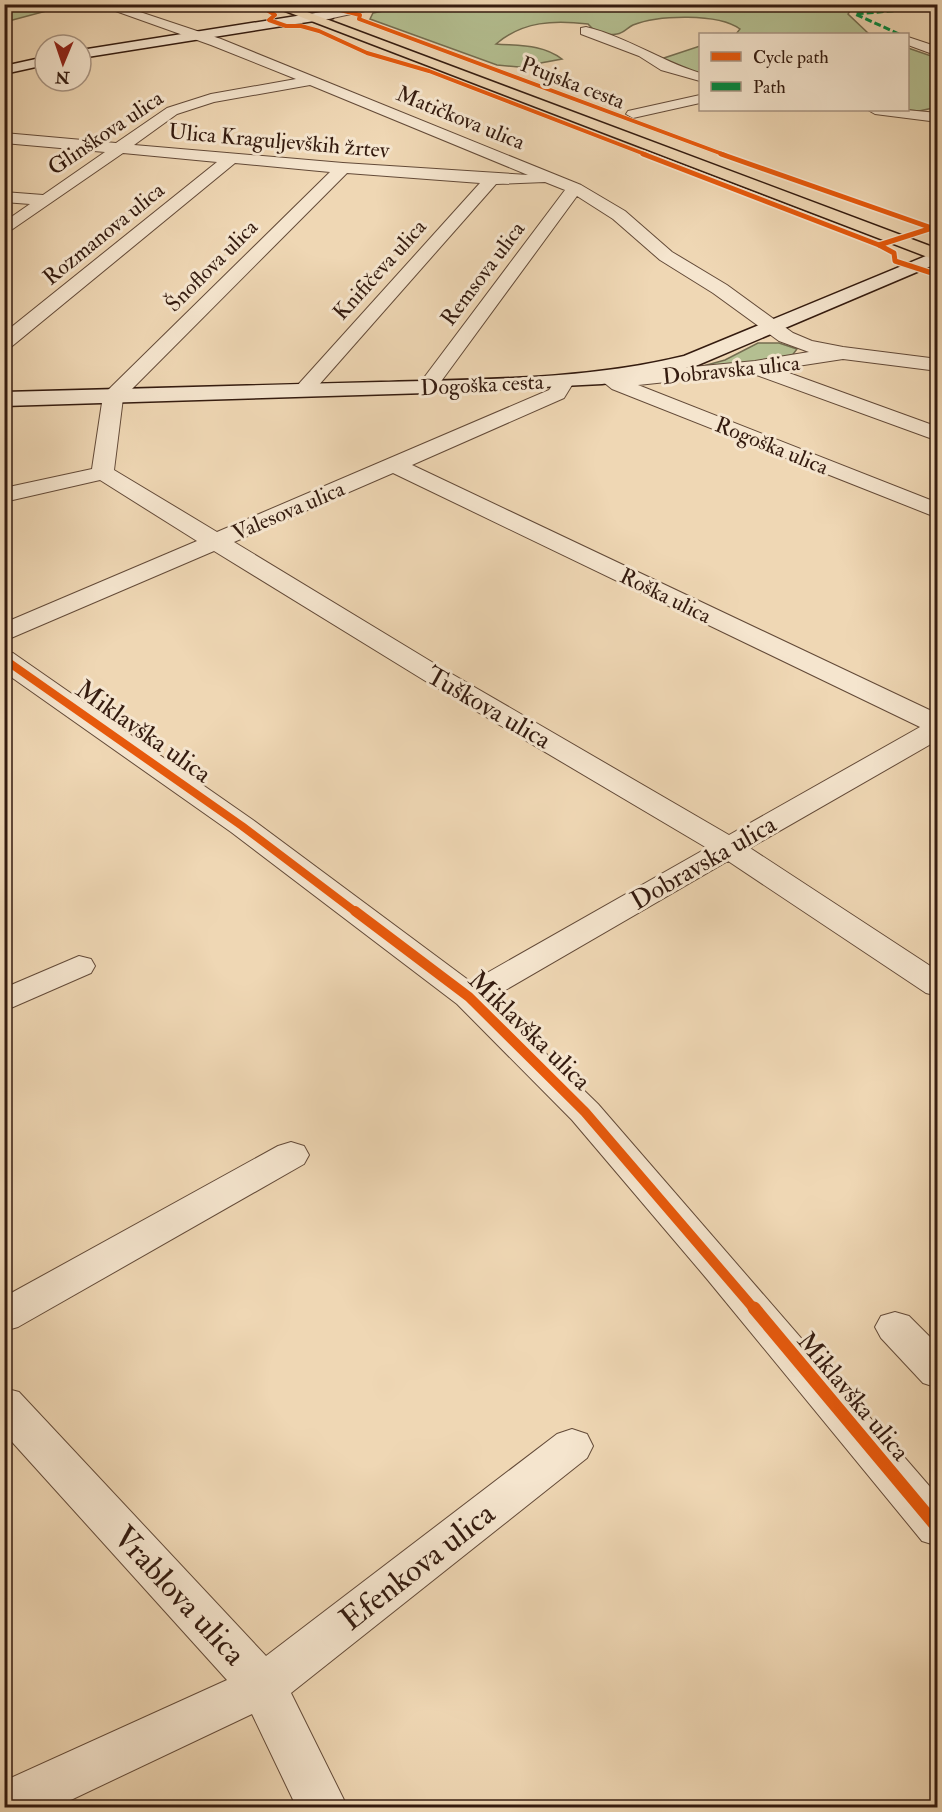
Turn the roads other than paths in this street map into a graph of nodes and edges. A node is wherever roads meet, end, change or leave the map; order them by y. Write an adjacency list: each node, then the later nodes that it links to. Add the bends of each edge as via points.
1 (102, 4): 7 (street, Matičkova ulica)
2 (273, 4): 4 (main road, Ptujska cesta)
3 (391, 4): 5 (street)
4 (303, 12): 5 (street); 7 (street); 30 (main road, Ptujska cesta)
5 (328, 15): 29 (main road, Ptujska cesta)
6 (586, 31): 13 (street, via 644,53 666,67)
7 (198, 36): 9 (street); 14 (street, Matičkova ulica)
8 (909, 41): 10 (street)
9 (93, 52)
10 (938, 52)
11 (33, 64): 12 (street)
12 (4, 70)
13 (699, 77)
14 (312, 81): 20 (street, Glinškova ulica, via 188,104); 23 (street, Matičkova ulica)
15 (699, 99): 17 (street)
16 (883, 111): 18 (street)
17 (633, 114)
18 (938, 118)
19 (4, 138): 20 (street, Ulica Kraguljevških žrtev)
20 (119, 149): 21 (street, Ulica Kraguljevških žrtev); 27 (street, Glinškova ulica)
21 (230, 159): 22 (street, Ulica Kraguljevških žrtev); 32 (street, Rozmanova ulica)
22 (344, 168): 24 (street, Ulica Kraguljevških žrtev); 40 (street, Šnoflova ulica)
23 (550, 177): 24 (street, Ulica Kraguljevških žrtev); 25 (street, Matičkova ulica)
24 (492, 179): 39 (street, Knifičeva ulica)
25 (575, 188): 31 (street, Matičkova ulica, via 619,215 666,256); 38 (street, Remsova ulica)
26 (4, 196): 27 (street)
27 (46, 200): 28 (street, Glinškova ulica)
28 (4, 230)
29 (938, 240)
30 (937, 256): 31 (street, Dogoška cesta)
31 (773, 327): 33 (street, Dobravska ulica, via 807,346); 37 (street, Dogoška cesta, via 691,362)
32 (4, 343)
33 (843, 353): 34 (street, Dobravska ulica); 35 (street, Dobravska ulica)
34 (938, 365)
35 (755, 367): 37 (street, Dobravska ulica); 42 (street)
36 (565, 380): 37 (street, Dogoška cesta); 38 (street, Dogoška cesta); 43 (street, Valesova ulica, via 557,394)
37 (613, 381): 46 (street, Rogoška ulica)
38 (427, 387): 39 (street, Dogoška cesta)
39 (303, 391): 40 (street, Dogoška cesta)
40 (113, 396): 41 (street, Dogoška cesta); 44 (street)
41 (4, 399)
42 (938, 435)
43 (394, 465): 47 (street, Valesova ulica); 50 (street, Roška ulica)
44 (103, 473): 45 (street); 47 (street, Tuškova ulica)
45 (4, 495)
46 (938, 511)
47 (213, 541): 48 (street, Valesova ulica); 51 (street, Tuškova ulica)
48 (4, 633)
49 (4, 659): 54 (street, Miklavška ulica, via 242,826)
50 (938, 727): 51 (street, Dobravska ulica)
51 (728, 847): 53 (street, Tuškova ulica); 54 (street, Dobravska ulica)
52 (79, 966): 55 (street)
53 (938, 986)
54 (469, 997): 62 (street, Miklavška ulica, via 585,1112)
55 (4, 1001)
56 (291, 1155): 57 (street)
57 (4, 1316)
58 (895, 1328): 59 (street)
59 (938, 1372)
60 (4, 1404): 63 (street, Vrablova ulica)
61 (572, 1446): 63 (street, Efenkova ulica)
62 (938, 1528)
63 (263, 1686): 64 (street, Efenkova ulica); 65 (street, Vrablova ulica)
64 (4, 1806)
65 (323, 1808)

